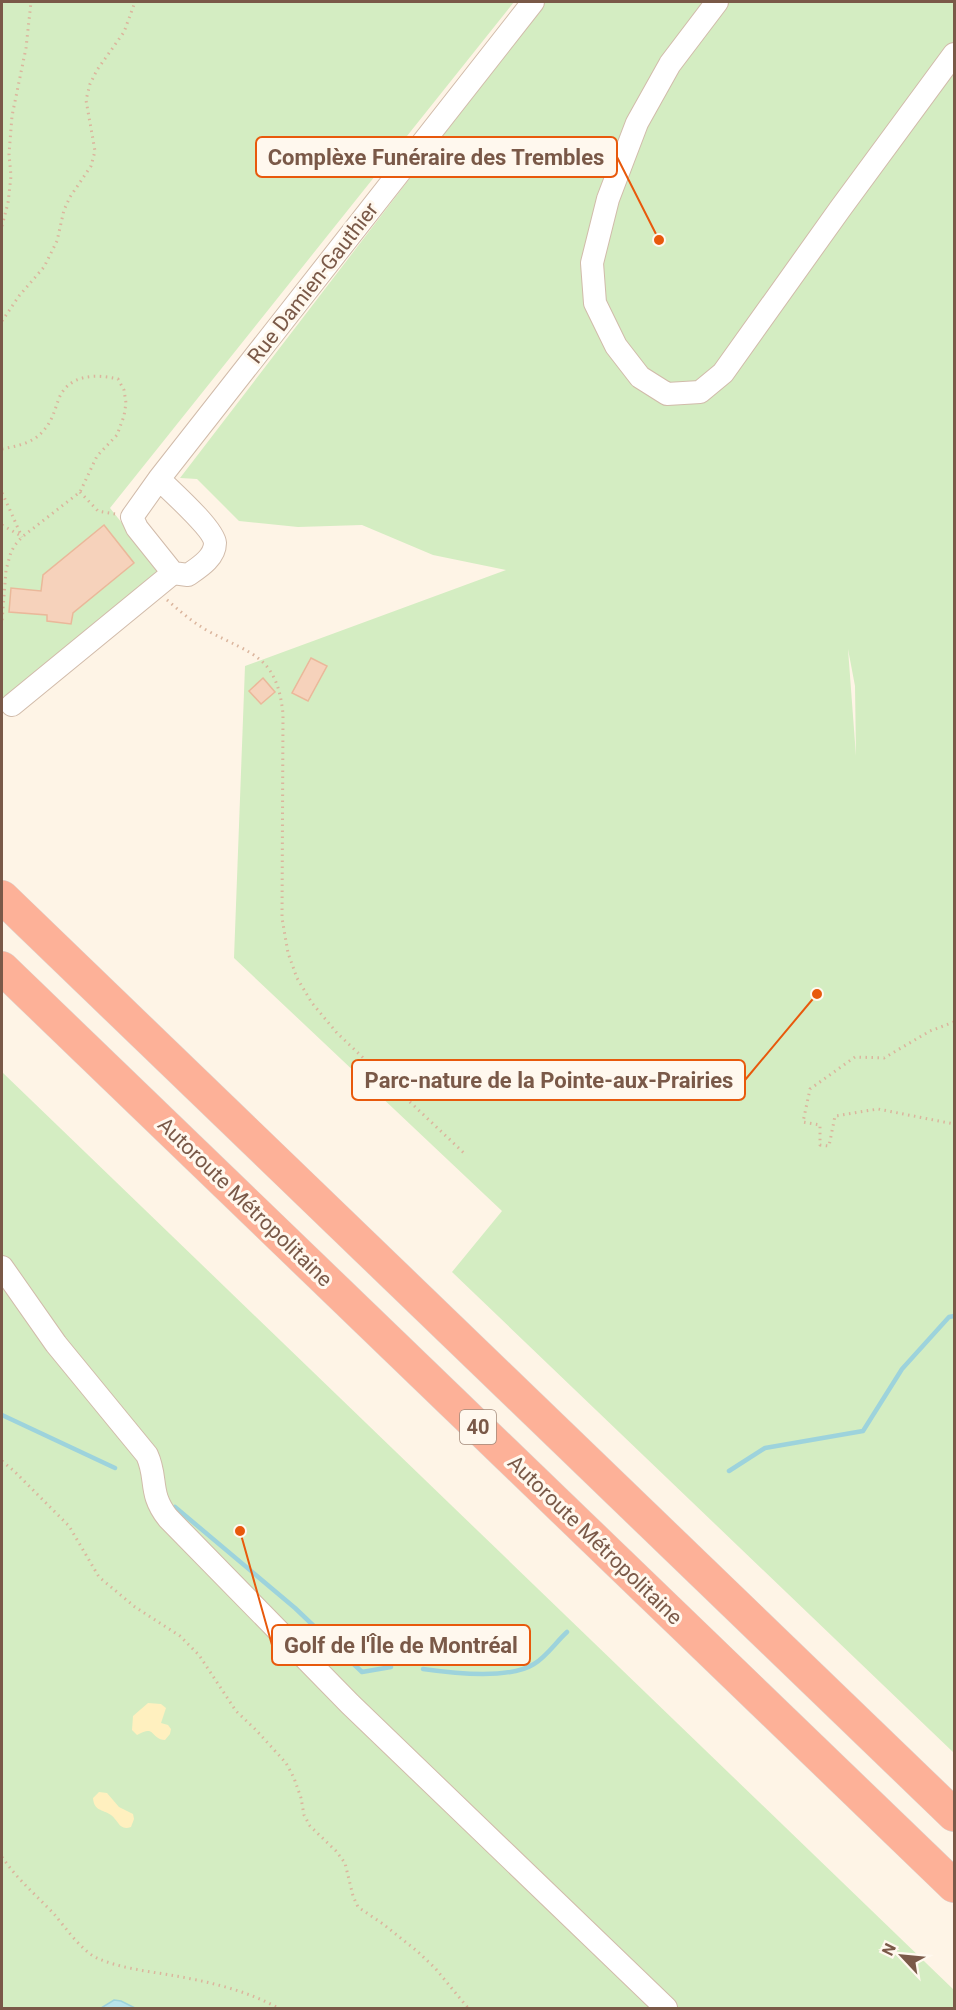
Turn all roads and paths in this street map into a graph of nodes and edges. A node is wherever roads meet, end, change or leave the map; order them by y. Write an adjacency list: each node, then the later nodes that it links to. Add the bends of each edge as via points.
1 (31, 2): 6 (path, via 12,116 11,176)
2 (135, 2): 7 (path, via 124,32 90,84 86,100 95,151 91,166 70,197 57,241 44,267)
3 (534, 2): 9 (street, Rue Damien-Gauthier)
4 (717, 2): 5 (street, via 670,64 637,123 608,199 592,263 595,303 616,346 640,377 667,394 700,392 723,373)
5 (954, 54)
6 (2, 226)
7 (2, 321)
8 (2, 449): 10 (path, via 31,441 43,432 66,386 88,376 118,379 124,390 124,416 117,435 97,456)
9 (159, 479): 12 (street, Rue Damien-Gauthier); 15 (street, via 198,518 215,545 210,557 188,575)
10 (80, 492): 12 (path, via 98,512); 14 (path)
11 (2, 494): 14 (path)
12 (132, 517): 15 (street)
13 (2, 525): 14 (path)
14 (22, 537): 17 (path, via 11,552 6,570)
15 (173, 573): 16 (street)
16 (154, 589): 18 (street); 23 (path, via 194,623 255,654 270,668 283,714 282,918 297,978 336,1033)
17 (2, 622)
18 (12, 705)
19 (2, 897): 26 (highway, 40)
20 (2, 968): 28 (highway, Autoroute Métropolitaine / 40)
21 (954, 1022): 22 (path, via 884,1058 855,1057 810,1089 803,1122 820,1125 820,1145 829,1146 835,1116 878,1109)
22 (954, 1125)
23 (465, 1154)
24 (2, 1267): 31 (street, via 56,1344 142,1448 150,1461 156,1498 168,1518 379,1732)
25 (2, 1461): 30 (path, via 69,1526 99,1577 135,1607 180,1636 199,1655 236,1711 286,1763 310,1827 345,1863 358,1907 417,1951)
26 (954, 1815)
27 (2, 1857): 29 (path, via 96,1958 244,1993)
28 (954, 1886)
29 (278, 2008)
30 (468, 2008)
31 (666, 2008)

